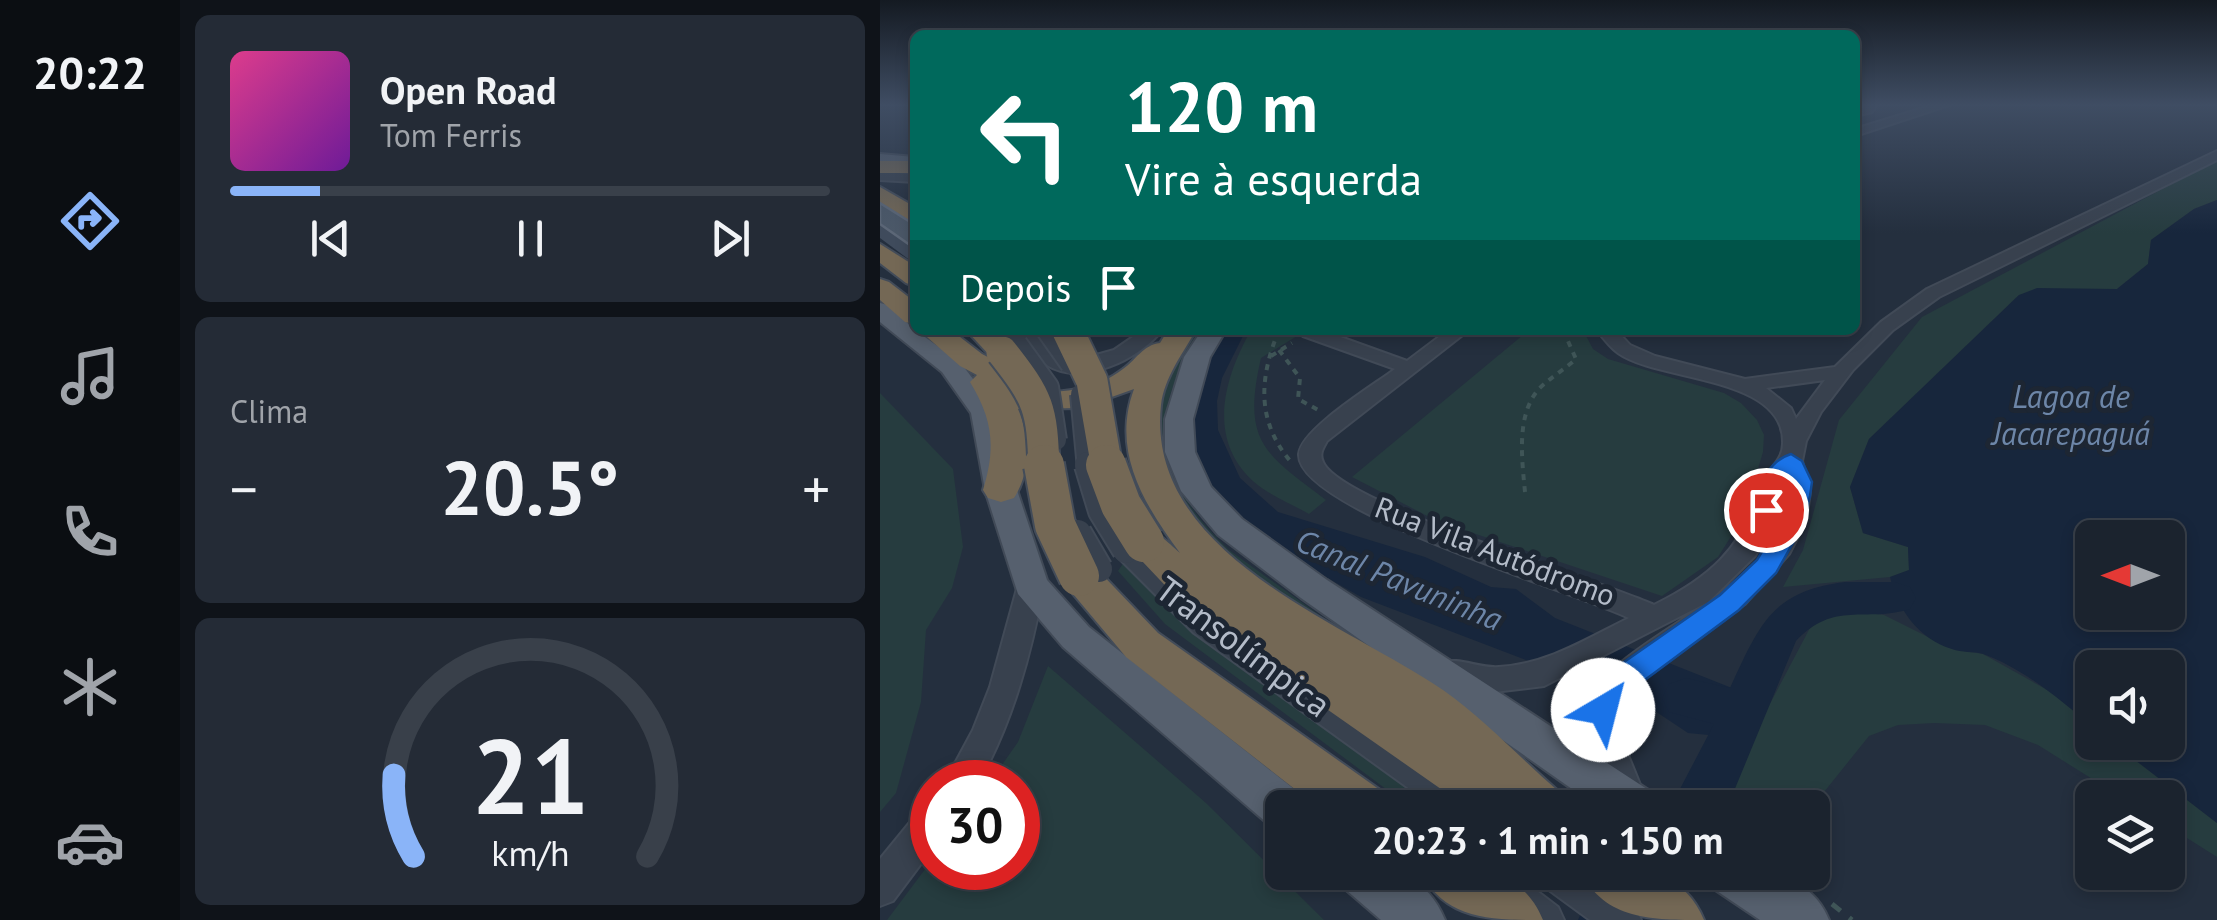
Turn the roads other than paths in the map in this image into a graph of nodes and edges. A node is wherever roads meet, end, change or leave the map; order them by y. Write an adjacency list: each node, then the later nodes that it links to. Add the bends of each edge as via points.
1 (2217, 155): 32 (street, via 1933,293)
2 (880, 159): 4 (main road)
3 (880, 166): 5 (highway)
4 (910, 168)
5 (910, 169)
6 (910, 171): 7 (main road)
7 (880, 176)
8 (880, 193): 10 (highway)
9 (880, 206): 11 (street)
10 (910, 214)
11 (910, 228)
12 (880, 248): 13 (street); 14 (highway)
13 (910, 267)
14 (910, 274)
15 (880, 288): 17 (highway)
16 (880, 310): 18 (main road)
17 (910, 312)
18 (910, 334)
19 (911, 335): 35 (main road, via 972,392 984,413)
20 (963, 335): 30 (highway)
21 (1051, 335): 36 (street, Transolímpica, bridge, via 1076,373 1088,478 1099,510)
22 (1071, 335): 36 (highway, bridge, via 1097,388 1107,468)
23 (1149, 335): 30 (street, via 1120,356 1075,365)
24 (1176, 335): 30 (highway, via 1134,378 1066,400 1024,401 998,374)
25 (1178, 335): 46 (highway, via 1152,380 1142,444 1156,490 1184,532 1250,593 1426,705)
26 (1211, 335): 40 (main road, via 1197,357 1179,419 1180,452 1197,491 1230,527)
27 (1453, 335): 31 (street)
28 (1610, 335): 33 (street, via 1636,356)
29 (1295, 337): 31 (street)
30 (999, 341): 35 (highway, via 1012,449); 37 (highway, bridge, via 1042,415 1055,525)
31 (1410, 368): 39 (street, Rua Vila Autódromo, via 1318,437 1312,466 1442,539 1591,589)
32 (1841, 372): 33 (street); 34 (street, via 1811,411)
33 (1743, 386): 34 (street, via 1789,420)
34 (1793, 451): 39 (street, via 1775,476 1756,536 1733,565 1698,595); 48 (street, via 1798,496 1776,555 1747,589 1623,678 1606,698 1602,722 1609,755)
35 (1001, 490): 38 (main road)
36 (1135, 546): 44 (street, Transolímpica, via 1204,625); 45 (highway, via 1209,605)
37 (1089, 572): 42 (highway, via 1142,644); 43 (street, Transolímpica, via 1159,636)
38 (1030, 585): 41 (street, via 1003,699); 49 (main road, via 1076,637)
39 (1654, 618): 40 (street, via 1544,674 1494,680)
40 (1431, 666): 47 (main road)
41 (975, 760)
42 (1337, 790)
43 (1368, 790)
44 (1438, 790)
45 (1485, 790)
46 (1518, 790)
47 (1636, 790)
48 (1642, 790)
49 (1265, 793)
50 (910, 850): 51 (street)
51 (880, 888)
52 (1384, 890): 57 (main road)
53 (1473, 890): 58 (highway)
54 (1505, 890): 59 (street)
55 (1603, 890): 60 (highway)
56 (1758, 890): 61 (main road)
57 (1420, 920)
58 (1513, 920)
59 (1546, 920)
60 (1674, 920)
61 (1804, 920)

